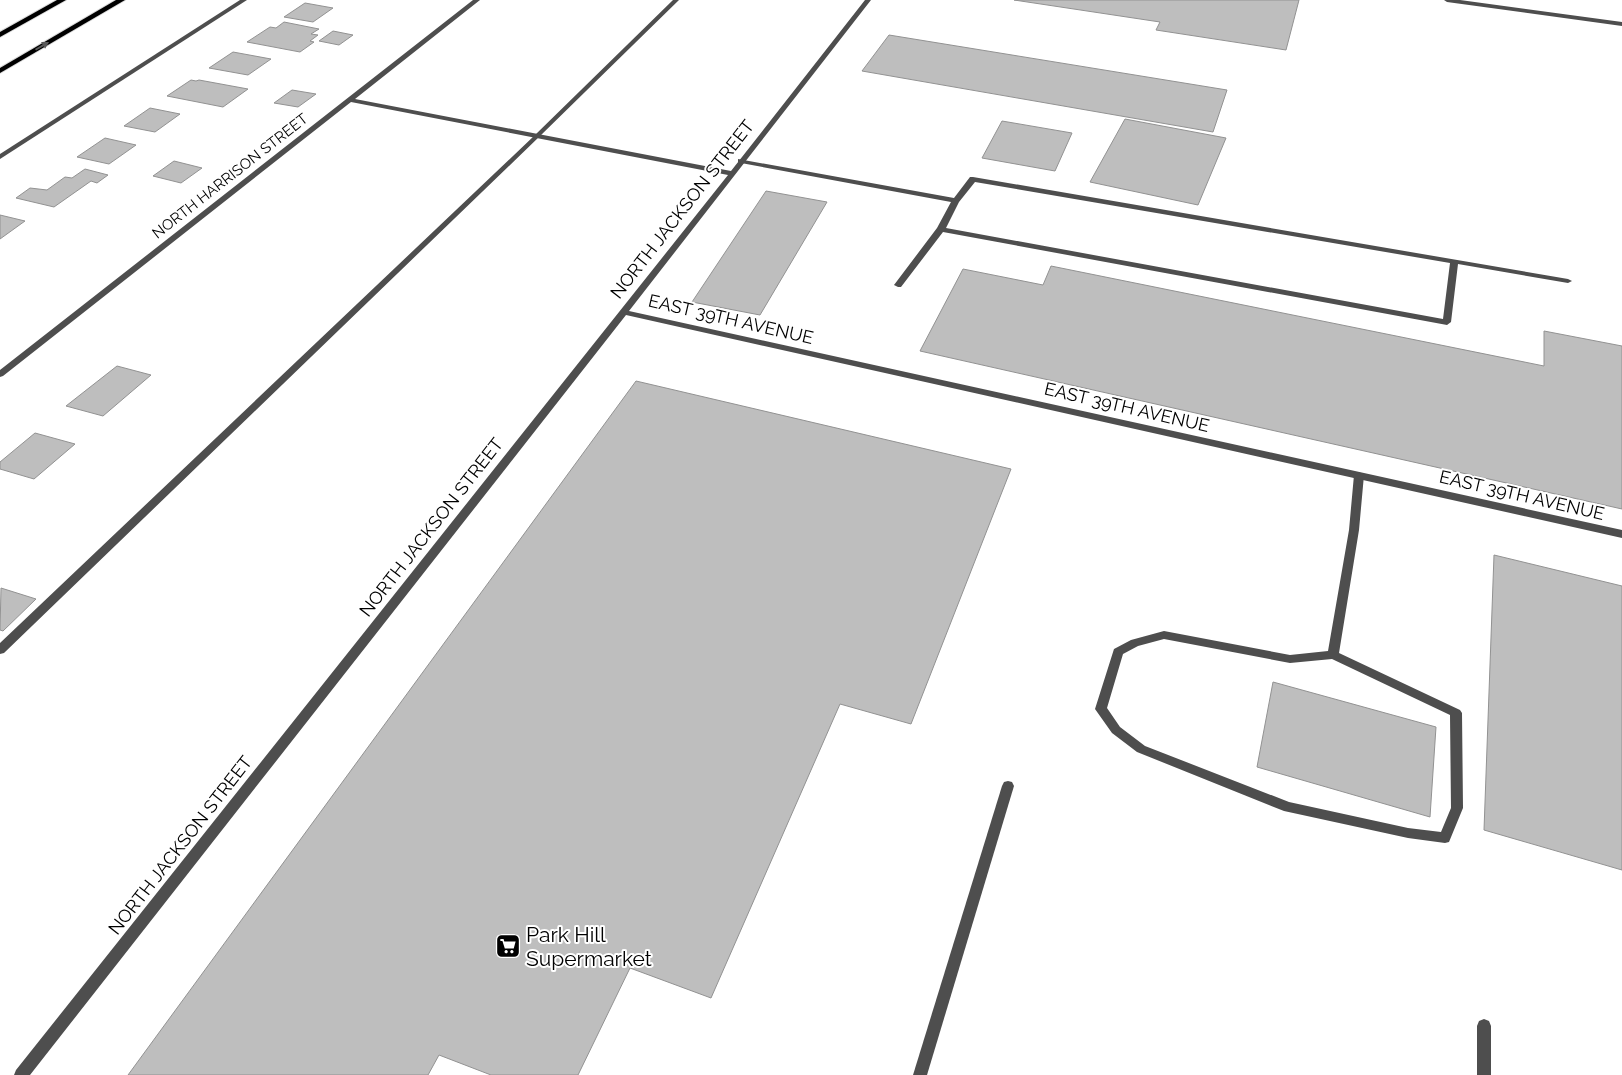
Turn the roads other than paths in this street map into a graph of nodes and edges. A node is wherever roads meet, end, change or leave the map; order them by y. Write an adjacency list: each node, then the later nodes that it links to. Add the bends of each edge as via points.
1 (62, 0): 10 (main road)
2 (121, 0): 11 (main road, one-way to 2)
3 (244, 0): 14 (street)
4 (477, 0): 12 (street, NORTH HARRISON STREET)
5 (676, 0): 13 (street)
6 (868, 0): 15 (street, NORTH JACKSON STREET)
7 (1447, 0): 8 (street)
8 (1454, 0): 9 (street)
9 (1622, 24)
10 (0, 35)
11 (0, 71)
12 (350, 100): 13 (street); 23 (street, NORTH HARRISON STREET)
13 (537, 136): 16 (street); 26 (street)
14 (0, 156)
15 (741, 161): 16 (street, NORTH JACKSON STREET); 17 (street)
16 (731, 174): 22 (street, NORTH JACKSON STREET)
17 (956, 201): 18 (street); 19 (street, via 973,180)
18 (941, 229): 19 (street, via 1447,322); 21 (street)
19 (1454, 263): 20 (street)
20 (1568, 281)
21 (898, 285)
22 (624, 312): 24 (street, EAST 39TH AVENUE); 30 (street, NORTH JACKSON STREET)
23 (0, 374)
24 (1359, 475): 25 (street, EAST 39TH AVENUE); 27 (street, via 1354,530)
25 (1622, 534)
26 (0, 650)
27 (1333, 654): 27 (street, via 1290,659 1164,635 1135,643 1118,652 1101,709 1116,730 1141,749 1288,807 1445,838 1457,808 1456,713)
28 (1008, 786): 31 (street)
29 (1484, 1026): 32 (street)
30 (21, 1075)
31 (920, 1075)
32 (1484, 1075)

